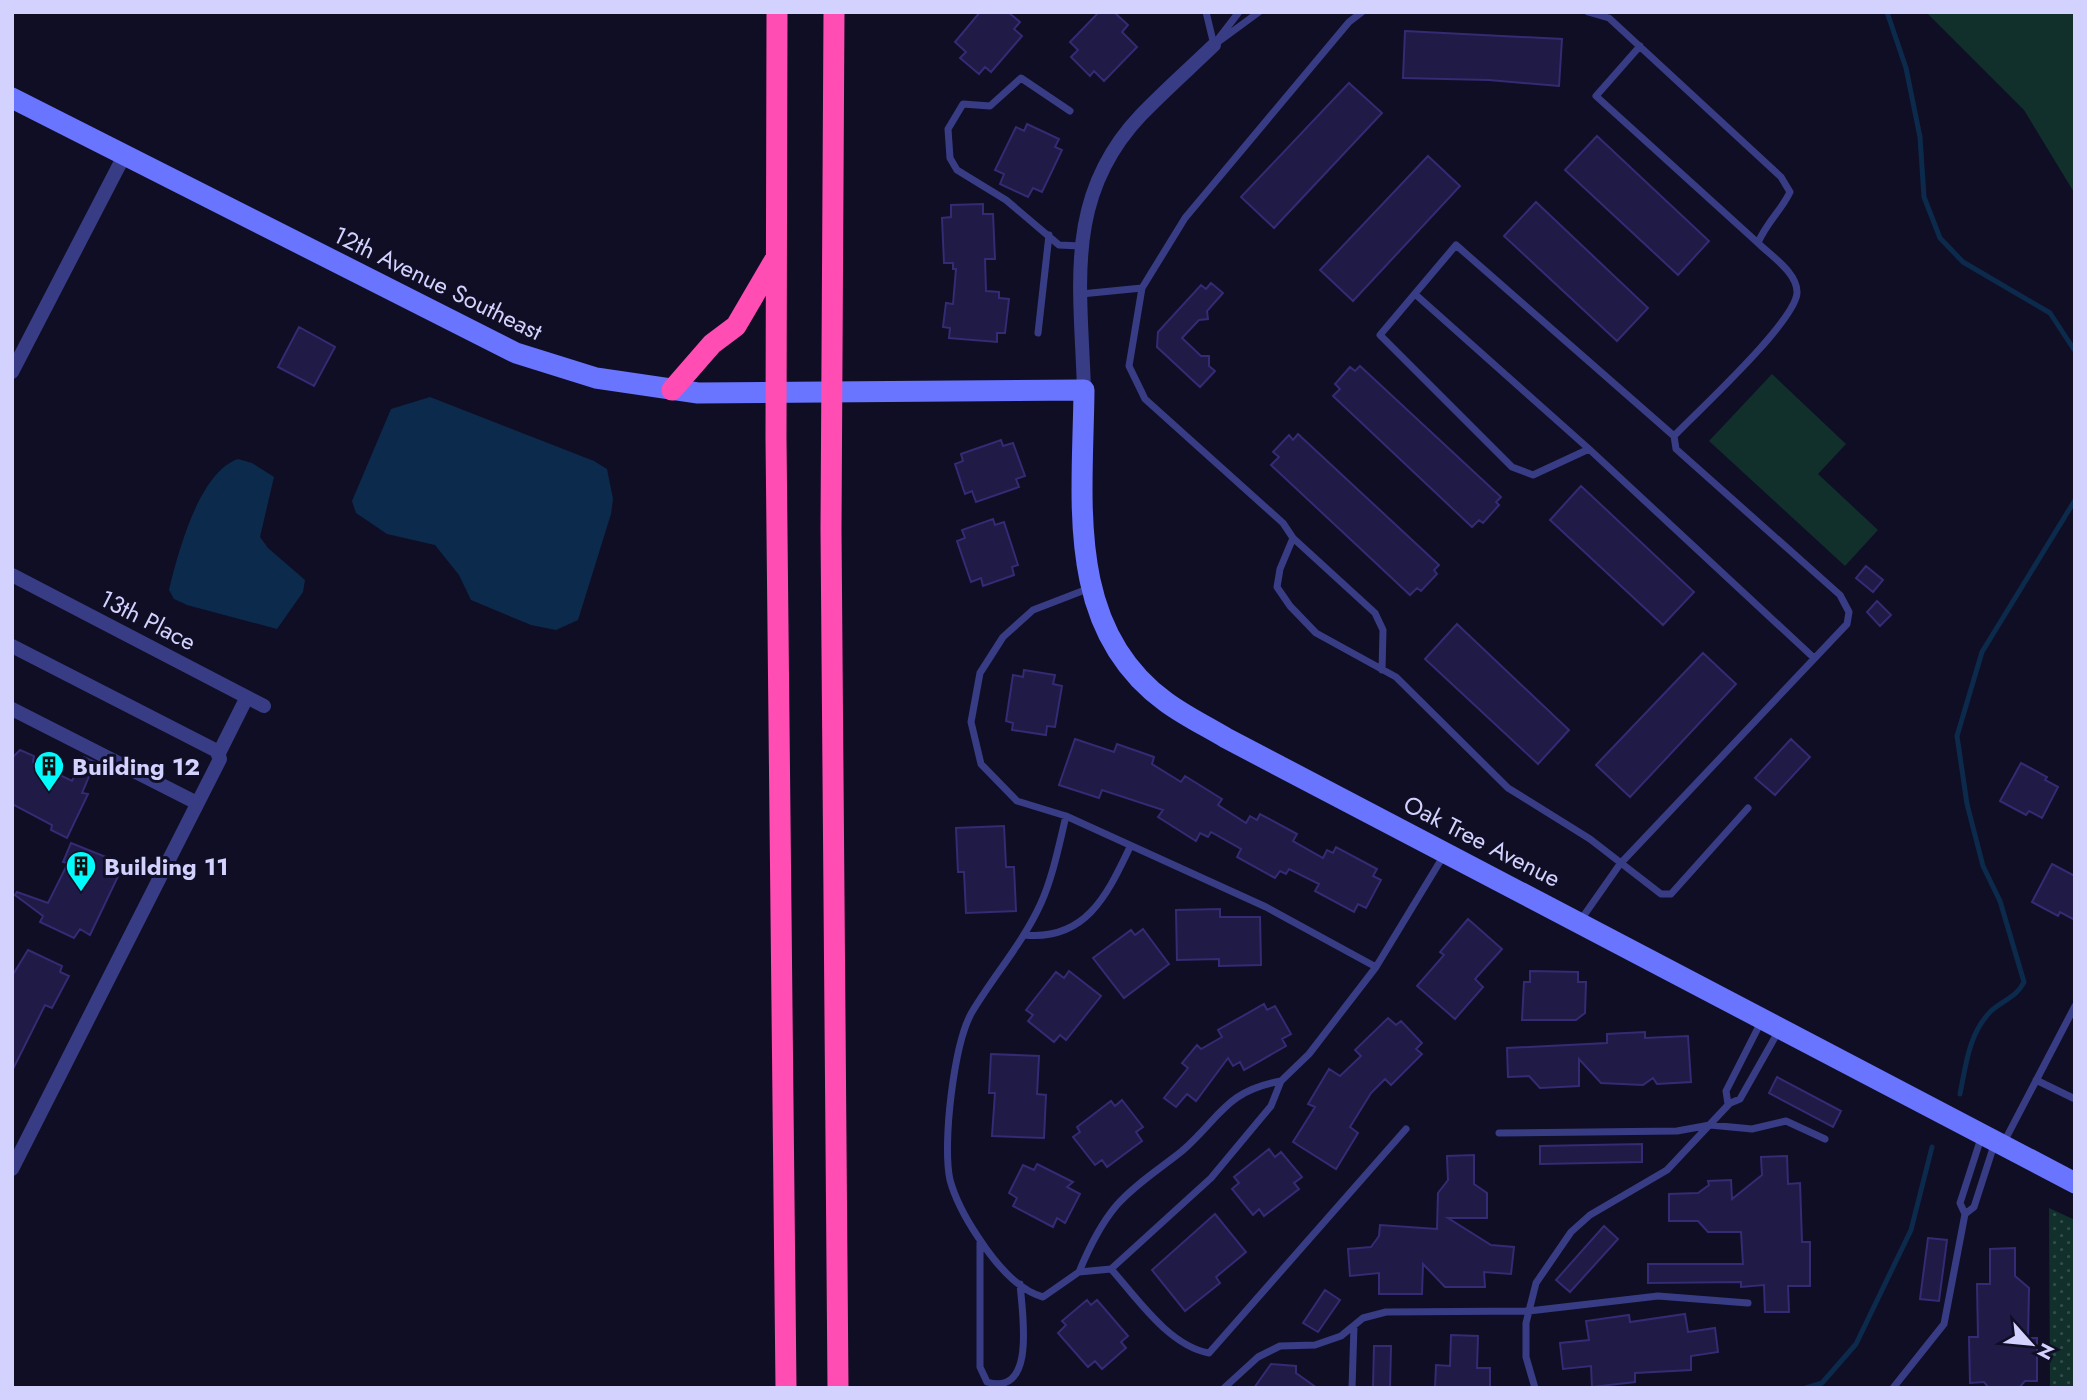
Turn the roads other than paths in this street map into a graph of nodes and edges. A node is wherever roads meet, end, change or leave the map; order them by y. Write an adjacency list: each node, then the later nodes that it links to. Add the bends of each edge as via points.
1 (777, 12): 16 (highway)
2 (834, 12): 25 (highway)
3 (1206, 12): 8 (lane)
4 (1239, 12): 8 (lane)
5 (1259, 12): 8 (lane)
6 (1362, 12): 17 (lane, via 1185,218)
7 (1588, 12): 9 (lane, via 1609,18)
8 (1214, 45): 15 (street, via 1116,146 1089,200)
9 (1640, 46): 14 (lane, via 1781,177 1790,192); 14 (lane, via 1597,96)
10 (12, 98): 12 (street, 12th Avenue Southeast)
11 (1070, 111): 13 (lane, via 1021,78 989,106 964,104 948,129 950,158 957,170 1006,200)
12 (125, 154): 21 (street); 22 (street, 12th Avenue Southeast, via 516,353 596,378)
13 (1049, 235): 15 (lane, via 1059,245); 20 (lane)
14 (1758, 243): 26 (lane, via 1792,276 1797,290 1794,304 1777,329)
15 (1082, 246): 18 (street)
16 (777, 256): 22 (highway, via 736,326 712,344); 24 (highway)
17 (1142, 288): 18 (lane); 28 (lane, via 1129,366 1145,399 1283,523)
18 (1081, 294): 23 (street)
19 (1415, 294): 26 (lane, via 1456,246); 27 (lane); 27 (lane, via 1380,335 1512,467 1533,475)
20 (1038, 333)
21 (12, 372)
22 (672, 390): 24 (street, 12th Avenue Southeast)
23 (1084, 390): 25 (street, 12th Avenue Southeast); 30 (street, Oak Tree Avenue, via 1083,546)
24 (776, 393): 25 (street, 12th Avenue Southeast); 68 (highway)
25 (832, 393): 69 (highway)
26 (1674, 436): 32 (lane, via 1676,449 1840,595 1849,612 1847,624)
27 (1590, 449): 32 (lane)
28 (1293, 538): 33 (lane, via 1376,613 1383,629); 33 (lane, via 1277,587 1316,633)
29 (12, 575): 34 (street, 13th Place)
30 (1090, 588): 40 (lane, via 1034,610 1003,637 981,673 971,722 981,764 996,782 1017,801); 42 (street, Oak Tree Avenue, via 1115,647 1165,701 1226,738)
31 (12, 646): 37 (street)
32 (1814, 658): 43 (lane)
33 (1382, 670): 43 (lane, via 1396,677 1508,788 1590,839)
34 (247, 697): 35 (street, 13th Place); 37 (street)
35 (264, 706)
36 (12, 709): 38 (street)
37 (218, 755): 38 (street)
38 (197, 803): 58 (street)
39 (1748, 808): 43 (lane, via 1671,894 1661,894)
40 (1066, 816): 41 (lane); 45 (lane, via 1041,903)
41 (1130, 847): 45 (lane, via 1099,904 1078,923 1048,937); 46 (lane, via 1266,907)
42 (1446, 852): 44 (street, Oak Tree Avenue); 46 (lane)
43 (1620, 864): 44 (lane)
44 (1579, 922): 48 (street, Oak Tree Avenue)
45 (1024, 934): 61 (lane, via 970,1015 956,1060 949,1118 950,1178 961,1211)
46 (1376, 967): 50 (lane, via 1309,1054)
47 (2075, 1006): 49 (lane)
48 (1772, 1022): 52 (lane, via 1740,1099); 52 (lane, via 1726,1091); 57 (street, Oak Tree Avenue)
49 (2036, 1080): 51 (lane); 57 (lane)
50 (1281, 1081): 62 (lane, via 1271,1106 1211,1178); 63 (lane, via 1255,1086 1224,1105 1186,1147 1116,1206)
51 (2075, 1099)
52 (1730, 1103): 53 (lane)
53 (1710, 1125): 55 (lane, via 1677,1131); 56 (lane, via 1752,1129 1786,1121); 66 (lane, via 1667,1170 1590,1215 1572,1232 1536,1283)
54 (1406, 1129): 62 (lane, via 1209,1353 1192,1350 1150,1313)
55 (1499, 1133)
56 (1825, 1139)
57 (1993, 1140): 59 (street, Oak Tree Avenue); 60 (lane, via 1974,1207); 60 (lane, via 1960,1203)
58 (12, 1169)
59 (2075, 1183)
60 (1965, 1214): 73 (lane, via 1944,1324)
61 (980, 1240): 64 (lane); 64 (lane, via 980,1367 988,1382 998,1385 1012,1380 1021,1367)
62 (1111, 1269): 63 (lane)
63 (1079, 1272): 64 (lane, via 1043,1297)
64 (1020, 1284)
65 (1748, 1303): 66 (lane, via 1658,1296)
66 (1529, 1311): 67 (lane, via 1386,1312 1363,1318); 72 (lane, via 1526,1357)
67 (1354, 1326): 70 (lane, via 1315,1345 1280,1346 1258,1357); 71 (lane)
68 (786, 1388)
69 (838, 1388)
70 (1224, 1388)
71 (1352, 1388)
72 (1535, 1388)
73 (1893, 1388)

